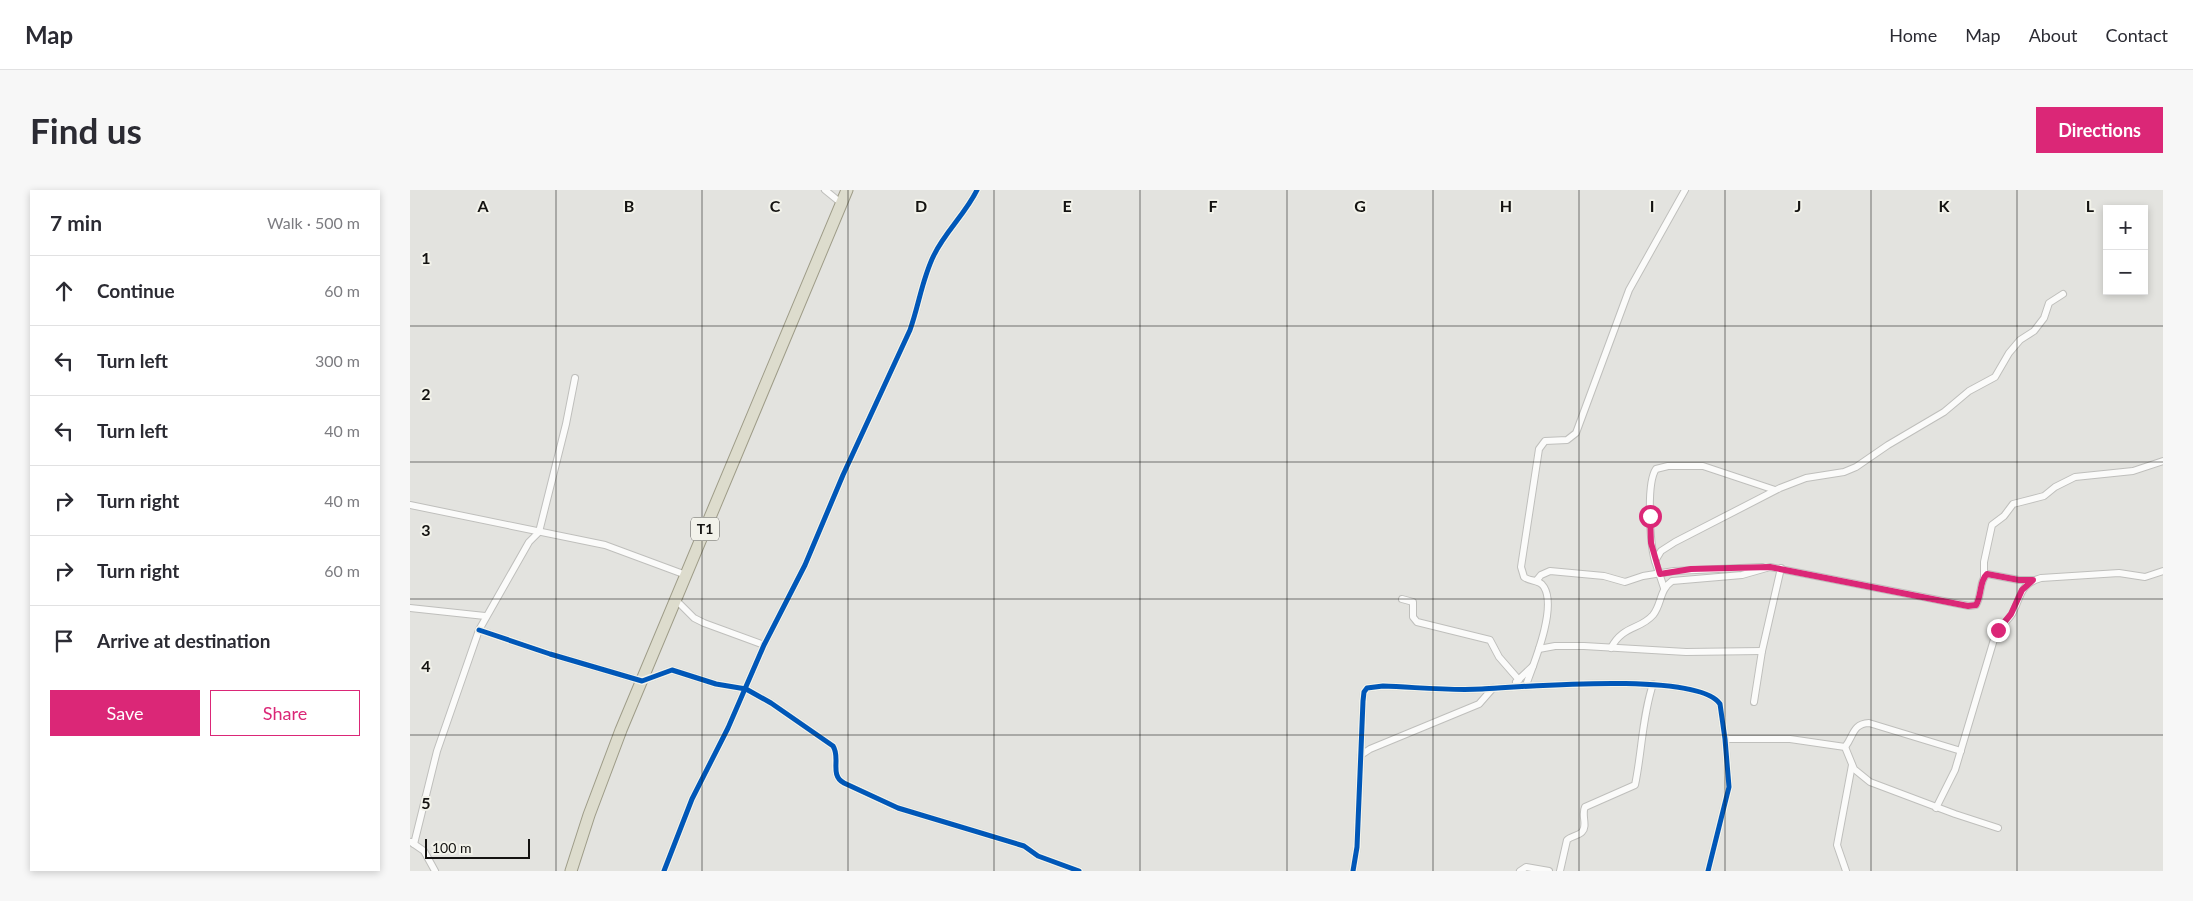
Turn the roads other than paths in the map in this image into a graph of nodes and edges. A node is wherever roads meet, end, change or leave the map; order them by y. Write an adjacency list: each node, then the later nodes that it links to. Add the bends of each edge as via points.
1 (825, 190): 5 (street)
2 (847, 190): 5 (highway, T1)
3 (977, 190): 27 (street, via 934,254 910,330 805,565)
4 (1685, 190): 20 (street, via 1629,290 1576,433 1567,440 1546,441 1539,449 1521,567 1524,577)
5 (841, 204): 17 (highway, T1)
6 (2063, 294): 9 (street, via 2049,303 2044,318 2009,353 1995,377 1969,391 1944,412 1888,444 1856,467 1806,478)
7 (575, 378): 11 (street)
8 (2163, 461): 18 (street, via 2133,471 2075,477 2044,496 2013,504 1992,525)
9 (1775, 490): 12 (street, via 1675,542 1661,551); 12 (street, via 1702,466 1656,469 1651,480 1650,516)
10 (410, 505): 11 (street)
11 (539, 532): 17 (street, via 605,545); 25 (street, via 529,542)
12 (1655, 561): 16 (street)
13 (1766, 567): 14 (street); 16 (street, via 1691,569); 21 (street, via 1742,575 1672,581)
14 (1780, 568): 18 (street, via 1968,606 1976,605 1979,600); 30 (street)
15 (2163, 571): 19 (street, via 2146,577 2119,573)
16 (1660, 574): 20 (street, via 1625,582 1604,576 1550,570); 21 (street)
17 (686, 575): 23 (highway, T1)
18 (1984, 576): 19 (street)
19 (2033, 580): 42 (street, via 2022,590 2011,614 1998,630)
20 (1536, 581): 29 (street, via 1545,588 1547,601 1546,624)
21 (1664, 588): 28 (street, via 1655,613 1624,632)
22 (1402, 599): 32 (street, via 1412,602 1413,617 1417,622 1490,640 1499,657)
23 (676, 600): 27 (street, via 704,623); 33 (highway, T1)
24 (410, 608): 25 (street)
25 (486, 616): 26 (street)
26 (479, 630): 33 (street); 47 (street, via 437,750)
27 (764, 645): 37 (street)
28 (1610, 648): 29 (street, via 1555,646); 30 (street)
29 (1539, 649): 31 (street)
30 (1762, 651): 39 (street)
31 (1534, 665): 32 (street); 35 (street)
32 (1519, 680): 36 (street)
33 (642, 681): 37 (street, via 672,670 720,685); 49 (highway, T1, via 600,785)
34 (1654, 684): 35 (street); 40 (street, via 1708,695 1717,700); 55 (street, via 1646,706 1635,785 1585,808 1584,830 1567,840)
35 (1526, 685): 36 (street)
36 (1512, 686): 38 (street)
37 (746, 688): 50 (street, via 692,799); 51 (street, via 833,746 837,778 844,784 898,808 1024,846 1038,856)
38 (1493, 688): 43 (street, via 1479,704); 43 (street, via 1367,688 1363,701)
39 (1754, 702)
40 (1725, 739): 41 (street, via 1790,739); 56 (street, via 1729,786)
41 (1845, 747): 42 (street, via 1855,728 1869,723); 44 (street)
42 (1962, 751): 45 (street)
43 (1361, 755): 52 (street)
44 (1852, 765): 45 (street, via 1870,782); 57 (street, via 1837,845)
45 (1936, 808): 46 (street)
46 (1998, 828)
47 (412, 842): 48 (street, via 424,851)
48 (435, 871)
49 (571, 871)
50 (664, 871)
51 (1079, 871)
52 (1353, 871)
53 (1520, 871): 54 (street, via 1526,867)
54 (1549, 871)
55 (1560, 871)
56 (1708, 871)
57 (1846, 871)

